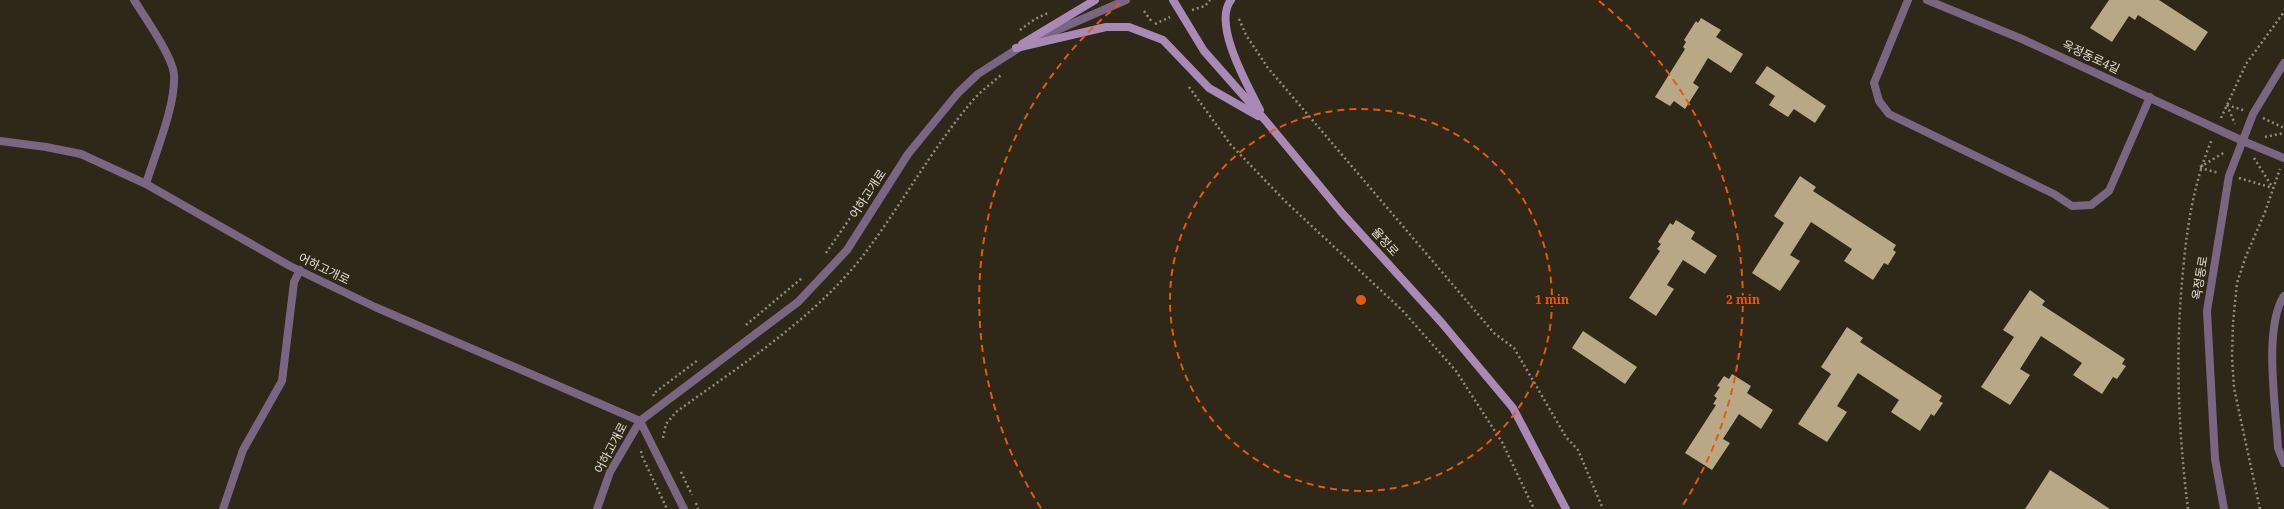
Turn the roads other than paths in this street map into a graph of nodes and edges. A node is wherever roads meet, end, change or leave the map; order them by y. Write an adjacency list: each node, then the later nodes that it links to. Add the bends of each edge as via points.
1 (134, 0): 15 (street, via 162,44 174,74 170,103)
2 (1095, 0): 8 (main road)
3 (1126, 0): 8 (street, 어하고개로)
4 (1173, 0): 11 (main road, 율정로, via 1204,52)
5 (1231, 0): 11 (main road, via 1224,16 1228,34 1239,68)
6 (1908, 0): 10 (street, via 1874,83 1879,101 1889,114 2054,194 2072,206 2092,205 2109,191)
7 (1927, 0): 10 (street, 옥정동로4길, via 2022,39)
8 (1016, 48): 11 (main road, via 1106,27 1129,27 1163,40 1209,88); 18 (street, 어하고개로, via 978,74 958,93 908,154 847,250 814,285 776,319)
9 (2284, 63): 13 (street, 옥정동로, via 2254,114)
10 (2150, 98): 13 (street, 옥정동로4길)
11 (1265, 120): 23 (main road, 율정로, via 1342,213 1441,322 1513,408)
12 (0, 141): 15 (street, 어하고개로, via 81,154)
13 (2243, 141): 14 (street, 옥정동로4길); 24 (street, 옥정동로, via 2229,176 2207,311 2215,459)
14 (2284, 158)
15 (146, 184): 16 (street, 어하고개로, via 234,236)
16 (300, 270): 18 (street, 어하고개로, via 376,307); 20 (street, via 294,282 282,381 243,450)
17 (2284, 296): 19 (street, via 2277,307 2272,352 2278,448)
18 (640, 421): 21 (street, 어하고개로, via 610,472); 22 (street)
19 (2284, 463)
20 (223, 509)
21 (597, 509)
22 (684, 509)
23 (1566, 509)
24 (2224, 509)

